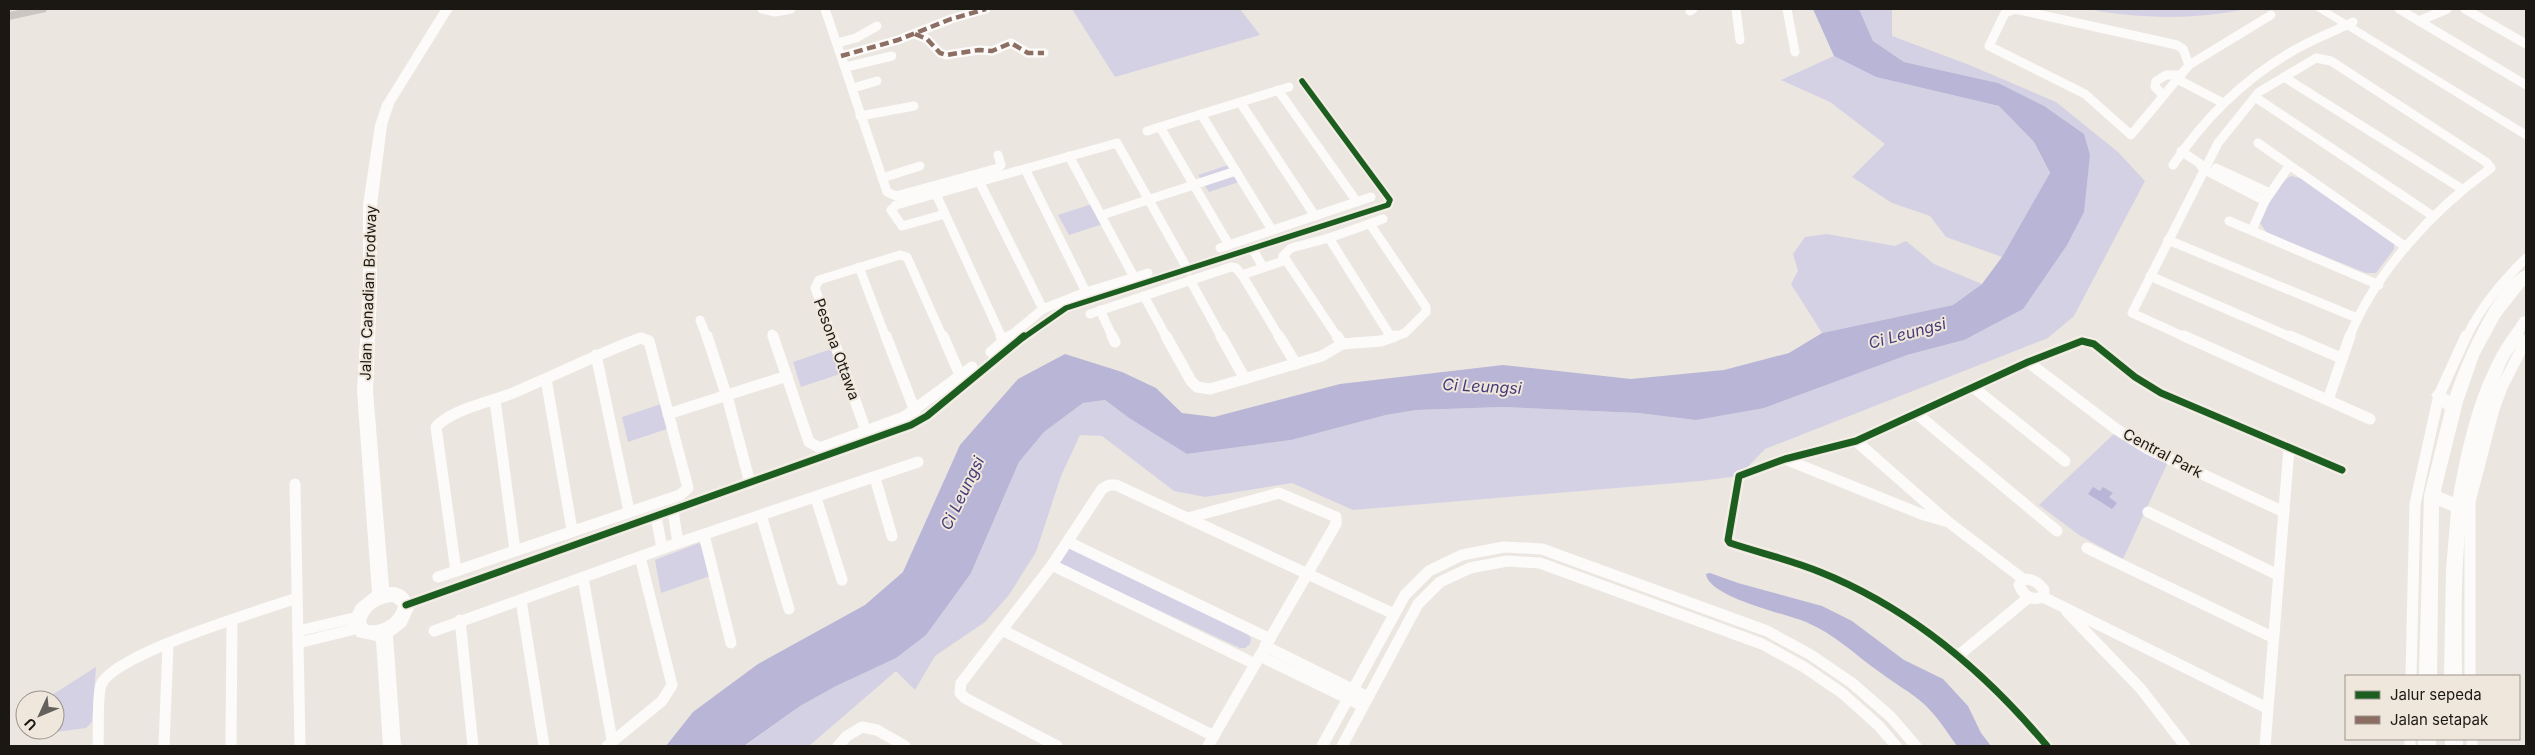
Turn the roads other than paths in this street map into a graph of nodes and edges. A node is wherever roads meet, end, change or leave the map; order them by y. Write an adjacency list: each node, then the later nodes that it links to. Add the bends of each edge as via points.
1 (41, 9): 15 (main road)
2 (447, 9): 163 (street, Jalan Canadian Brodway, via 388,104 381,125 370,204 366,391)
3 (762, 9): 4 (street, via 775,12)
4 (792, 9)
5 (825, 9): 21 (street)
6 (986, 9): 19 (street)
7 (1736, 9): 20 (street)
8 (1787, 9): 23 (street)
9 (2320, 9): 17 (street)
10 (2332, 9): 17 (street)
11 (2400, 9): 16 (street)
12 (2446, 9): 16 (street)
13 (2465, 9): 22 (street)
14 (2271, 15): 27 (street)
15 (9, 16)
16 (2419, 21): 33 (street)
17 (2350, 24): 40 (street, via 2291,52); 45 (street); 47 (street)
18 (877, 26): 21 (street, via 856,38)
19 (915, 34): 24 (street, via 927,39 946,55 992,51 1011,43 1028,53); 25 (street)
20 (1740, 40)
21 (837, 43): 25 (street)
22 (2526, 43)
23 (1795, 52)
24 (1044, 53)
25 (842, 56): 28 (street)
26 (892, 56): 28 (street)
27 (2189, 65): 29 (street); 37 (street, via 2183,49 2177,45 2015,9 2005,13 1989,46 2085,94 2131,135)
28 (846, 67): 35 (street)
29 (2179, 77): 37 (street); 37 (street, via 2166,74 2156,81 2155,87); 40 (street)
30 (2284, 77): 38 (street); 61 (street); 61 (street, via 2312,59 2331,61 2490,166 2490,170)
31 (877, 81): 35 (street)
32 (1302, 81): 79 (street, via 1390,200 1384,207)
33 (2526, 85)
34 (1289, 87): 36 (street)
35 (853, 88): 43 (street)
36 (1278, 90): 39 (street); 66 (street)
37 (2163, 94)
38 (2255, 97): 53 (street); 70 (street)
39 (1240, 102): 42 (street); 69 (street)
40 (2224, 103): 49 (street)
41 (914, 106): 43 (street)
42 (1201, 114): 44 (street); 57 (street)
43 (860, 116): 58 (street)
44 (1160, 127): 46 (street); 60 (street)
45 (2526, 129)
46 (1147, 131)
47 (2526, 136)
48 (2258, 143): 55 (street)
49 (2181, 151): 52 (street); 53 (street)
50 (998, 156): 58 (street, via 1001,165 998,168 896,196 887,192)
51 (1069, 156): 56 (street); 65 (street, via 1117,143); 68 (street)
52 (2173, 164)
53 (2202, 165): 64 (street); 77 (street)
54 (920, 166): 58 (street)
55 (2289, 166): 64 (street); 78 (street)
56 (1025, 169): 59 (street); 91 (street)
57 (1236, 171): 60 (street); 74 (street)
58 (882, 178)
59 (980, 182): 62 (street); 93 (street)
60 (1193, 183): 65 (street); 74 (street, via 1224,246)
61 (2462, 190): 70 (street)
62 (936, 194): 67 (street); 67 (street, via 896,205 891,210 902,226)
63 (1372, 197): 66 (street)
64 (2267, 197): 75 (street)
65 (1150, 199): 68 (street); 86 (street)
66 (1357, 202): 69 (street)
67 (945, 214): 100 (street)
68 (1102, 215): 88 (street)
69 (1315, 216): 74 (street)
70 (2433, 216): 78 (street)
71 (1383, 218): 73 (street)
72 (2229, 221): 75 (street)
73 (1370, 224): 76 (street); 98 (street, via 1426,307 1426,312 1413,327)
74 (1272, 230)
75 (2252, 230): 90 (street)
76 (1329, 238): 81 (street, via 1290,248 1283,256); 98 (street)
77 (2168, 240): 87 (street); 94 (street)
78 (2406, 248): 90 (street)
79 (1252, 250): 82 (street); 86 (street)
80 (2526, 258): 89 (street)
81 (1286, 260): 82 (street); 102 (street)
82 (1263, 267): 85 (street)
83 (859, 268): 109 (street, Pesona Ottawa, via 900,255 909,259); 119 (street); 124 (street, Pesona Ottawa, via 822,279 815,288)
84 (1148, 273): 88 (street)
85 (1242, 274): 86 (street, via 1231,267); 107 (street)
86 (1189, 275): 92 (street); 112 (street); 132 (street, via 1066,308 1037,326 927,416 911,425)
87 (2150, 276): 105 (street); 117 (street, via 2132,313 2134,316)
88 (1134, 277): 91 (street)
89 (2517, 278): 115 (street, via 2495,289 2473,322); 118 (street, via 2468,359)
90 (2378, 285): 94 (street)
91 (1086, 292): 93 (street)
92 (1144, 296): 101 (street, via 1095,312); 112 (street, via 1190,381 1197,387 1210,389)
93 (1043, 309): 100 (street)
94 (2357, 318): 105 (street)
95 (700, 320): 114 (street)
96 (2526, 321): 123 (street, via 2499,363)
97 (772, 334): 110 (street)
98 (1391, 338): 102 (street)
99 (2526, 340): 123 (street)
100 (1004, 342): 103 (street)
101 (1115, 342)
102 (1342, 344): 107 (street, via 1322,356)
103 (991, 352)
104 (596, 355): 111 (street); 120 (street, via 641,338 649,341); 137 (street)
105 (2341, 358): 117 (street)
106 (2028, 362): 113 (street); 126 (street, via 2088,341 2160,393); 140 (street, Central Park, via 2148,449)
107 (1296, 364): 112 (street)
108 (972, 366): 109 (street)
109 (960, 375): 119 (street)
110 (787, 376): 114 (street); 124 (street, via 813,446 820,448)
111 (546, 379): 116 (street); 145 (street)
112 (1246, 379)
113 (1974, 388): 121 (street); 128 (street)
114 (728, 394): 120 (street); 132 (street)
115 (2439, 395): 118 (street); 185 (street, via 2415,504)
116 (495, 400): 153 (street); 156 (street, via 444,418 436,426)
117 (2328, 400): 122 (street)
118 (2452, 407): 134 (street)
119 (915, 411): 124 (street, via 888,425)
120 (668, 414): 137 (street, via 688,488 680,495)
121 (1917, 414): 125 (street); 146 (street)
122 (2370, 419)
123 (2481, 428): 136 (street); 188 (street, via 2470,502)
124 (866, 430)
125 (1856, 441): 127 (street); 144 (street)
126 (2289, 448): 130 (street); 140 (street)
127 (1785, 459): 144 (street, via 1921,514); 184 (street, via 1738,476 1730,543 1833,577 1901,614)
128 (2065, 461)
129 (918, 462): 131 (street)
130 (2342, 470)
131 (875, 478): 135 (street); 148 (street)
132 (750, 483): 138 (street)
133 (295, 484): 165 (street)
134 (2432, 496): 136 (street); 186 (street)
135 (816, 498): 141 (street); 162 (street)
136 (2459, 507): 187 (street, via 2452,576)
137 (629, 510): 145 (street)
138 (672, 511): 142 (street); 150 (street)
139 (2148, 512): 158 (street)
140 (2284, 512): 158 (street)
141 (761, 515): 147 (street); 170 (street)
142 (656, 516): 151 (street); 168 (street)
143 (1188, 518): 149 (street, via 1116,485 1109,485 1102,489); 157 (street); 157 (street, via 1279,493 1330,513 1336,517 1336,524)
144 (1947, 521): 161 (street)
145 (572, 530): 153 (street)
146 (2057, 531)
147 (704, 535): 150 (street); 181 (street)
148 (892, 536)
149 (1068, 542): 155 (street); 183 (street)
150 (678, 543): 151 (street)
151 (662, 548): 154 (street)
152 (2087, 548): 179 (street)
153 (515, 550): 156 (street)
154 (640, 557): 160 (street); 193 (street, via 672,685 662,701)
155 (1052, 565): 176 (street); 183 (street)
156 (456, 571): 159 (street)
157 (1308, 573): 171 (street); 183 (street)
158 (2278, 575): 179 (street)
159 (438, 577)
160 (583, 578): 167 (street); 193 (street)
161 (2023, 579): 164 (street, via 2039,583); 166 (street, via 2019,585)
162 (842, 580)
163 (381, 596): 168 (street, via 401,596); 174 (street, via 367,604)
164 (2044, 596): 166 (street, via 2037,600); 169 (street)
165 (297, 598): 173 (street); 177 (street)
166 (2028, 598): 184 (street)
167 (521, 600): 172 (street); 200 (street)
168 (406, 605): 178 (street, via 398,624)
169 (2063, 608): 191 (street); 209 (street, via 2141,689)
170 (789, 609)
171 (1394, 614): 189 (street); 207 (street, via 1405,595 1429,572 1462,554 1504,547 1542,549 1767,631 1852,683 1891,717)
172 (460, 620): 175 (street); 199 (street)
173 (232, 621): 182 (street); 196 (street)
174 (359, 622): 177 (street); 178 (street, via 369,634); 180 (street)
175 (434, 630)
176 (1002, 630): 192 (street); 203 (street, via 962,683 960,692 965,698)
177 (298, 631): 180 (street)
178 (384, 633): 198 (street)
179 (2272, 637): 191 (street)
180 (298, 643): 197 (street)
181 (731, 643)
182 (168, 645): 194 (street, via 138,657 105,677 101,685); 195 (street)
183 (1263, 652): 189 (street); 192 (street)
184 (1959, 655): 208 (street)
185 (2411, 675)
186 (2428, 675)
187 (2453, 675)
188 (2470, 675)
189 (1350, 694): 190 (street); 204 (street)
190 (1365, 702): 205 (street); 206 (street, via 1418,604 1440,582 1470,568 1507,561 1540,563 1762,644 1804,667 1842,694 1879,726)
191 (2267, 708): 210 (street)
192 (1211, 741)
193 (610, 743)
194 (98, 746)
195 (164, 746)
196 (231, 746)
197 (300, 746)
198 (392, 746)
199 (473, 746)
200 (544, 746)
201 (838, 746): 202 (street, via 851,731 862,726)
202 (906, 746)
203 (1057, 746)
204 (1322, 746)
205 (1342, 746)
206 (1896, 746)
207 (1916, 746)
208 (2047, 746)
209 (2185, 746)
210 (2265, 746)

